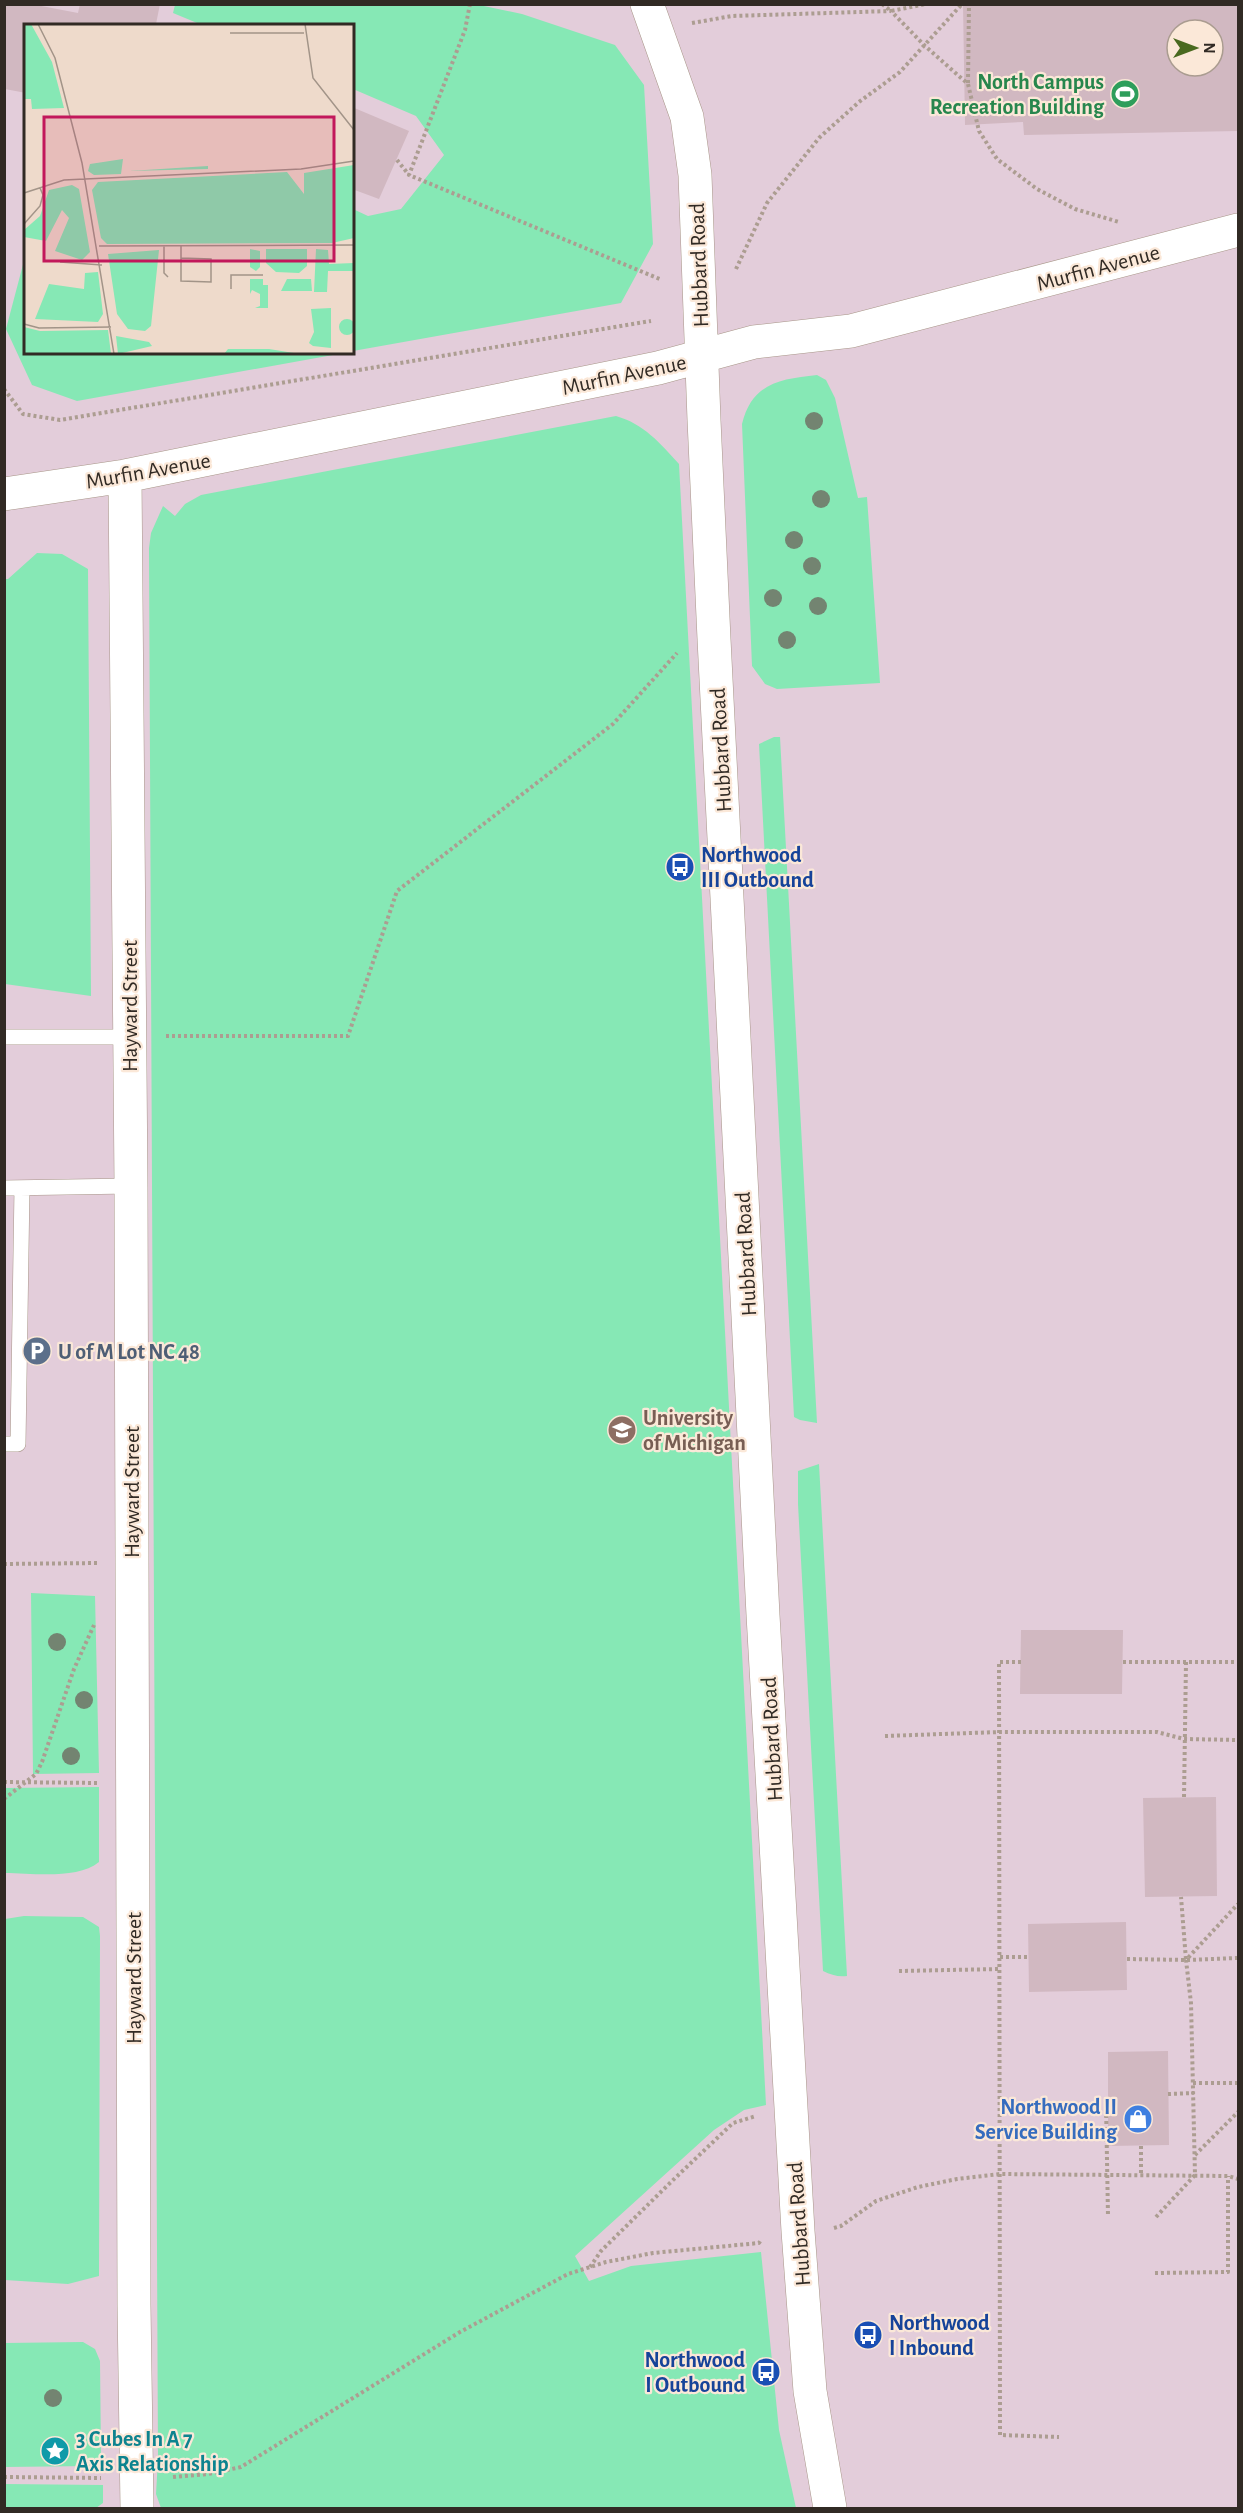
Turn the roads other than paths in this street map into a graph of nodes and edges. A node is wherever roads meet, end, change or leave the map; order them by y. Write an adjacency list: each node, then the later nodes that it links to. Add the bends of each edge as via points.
1 (647, 4): 3 (street, Hubbard Road, via 687,117 695,175)
2 (1239, 231): 3 (street, Murfin Avenue, via 851,331 754,342)
3 (702, 356): 4 (street, Murfin Avenue); 13 (street, Hubbard Road, via 762,1593 798,2231 810,2391)
4 (125, 476): 5 (street, Murfin Avenue); 7 (street, Hayward Street)
5 (4, 494)
6 (4, 1037): 7 (lane)
7 (130, 1037): 8 (street, Hayward Street)
8 (131, 1186): 10 (lane); 12 (street, Hayward Street)
9 (4, 1188): 10 (lane)
10 (22, 1188): 11 (lane, via 18,1444)
11 (4, 1444)
12 (137, 2508)
13 (830, 2508)

